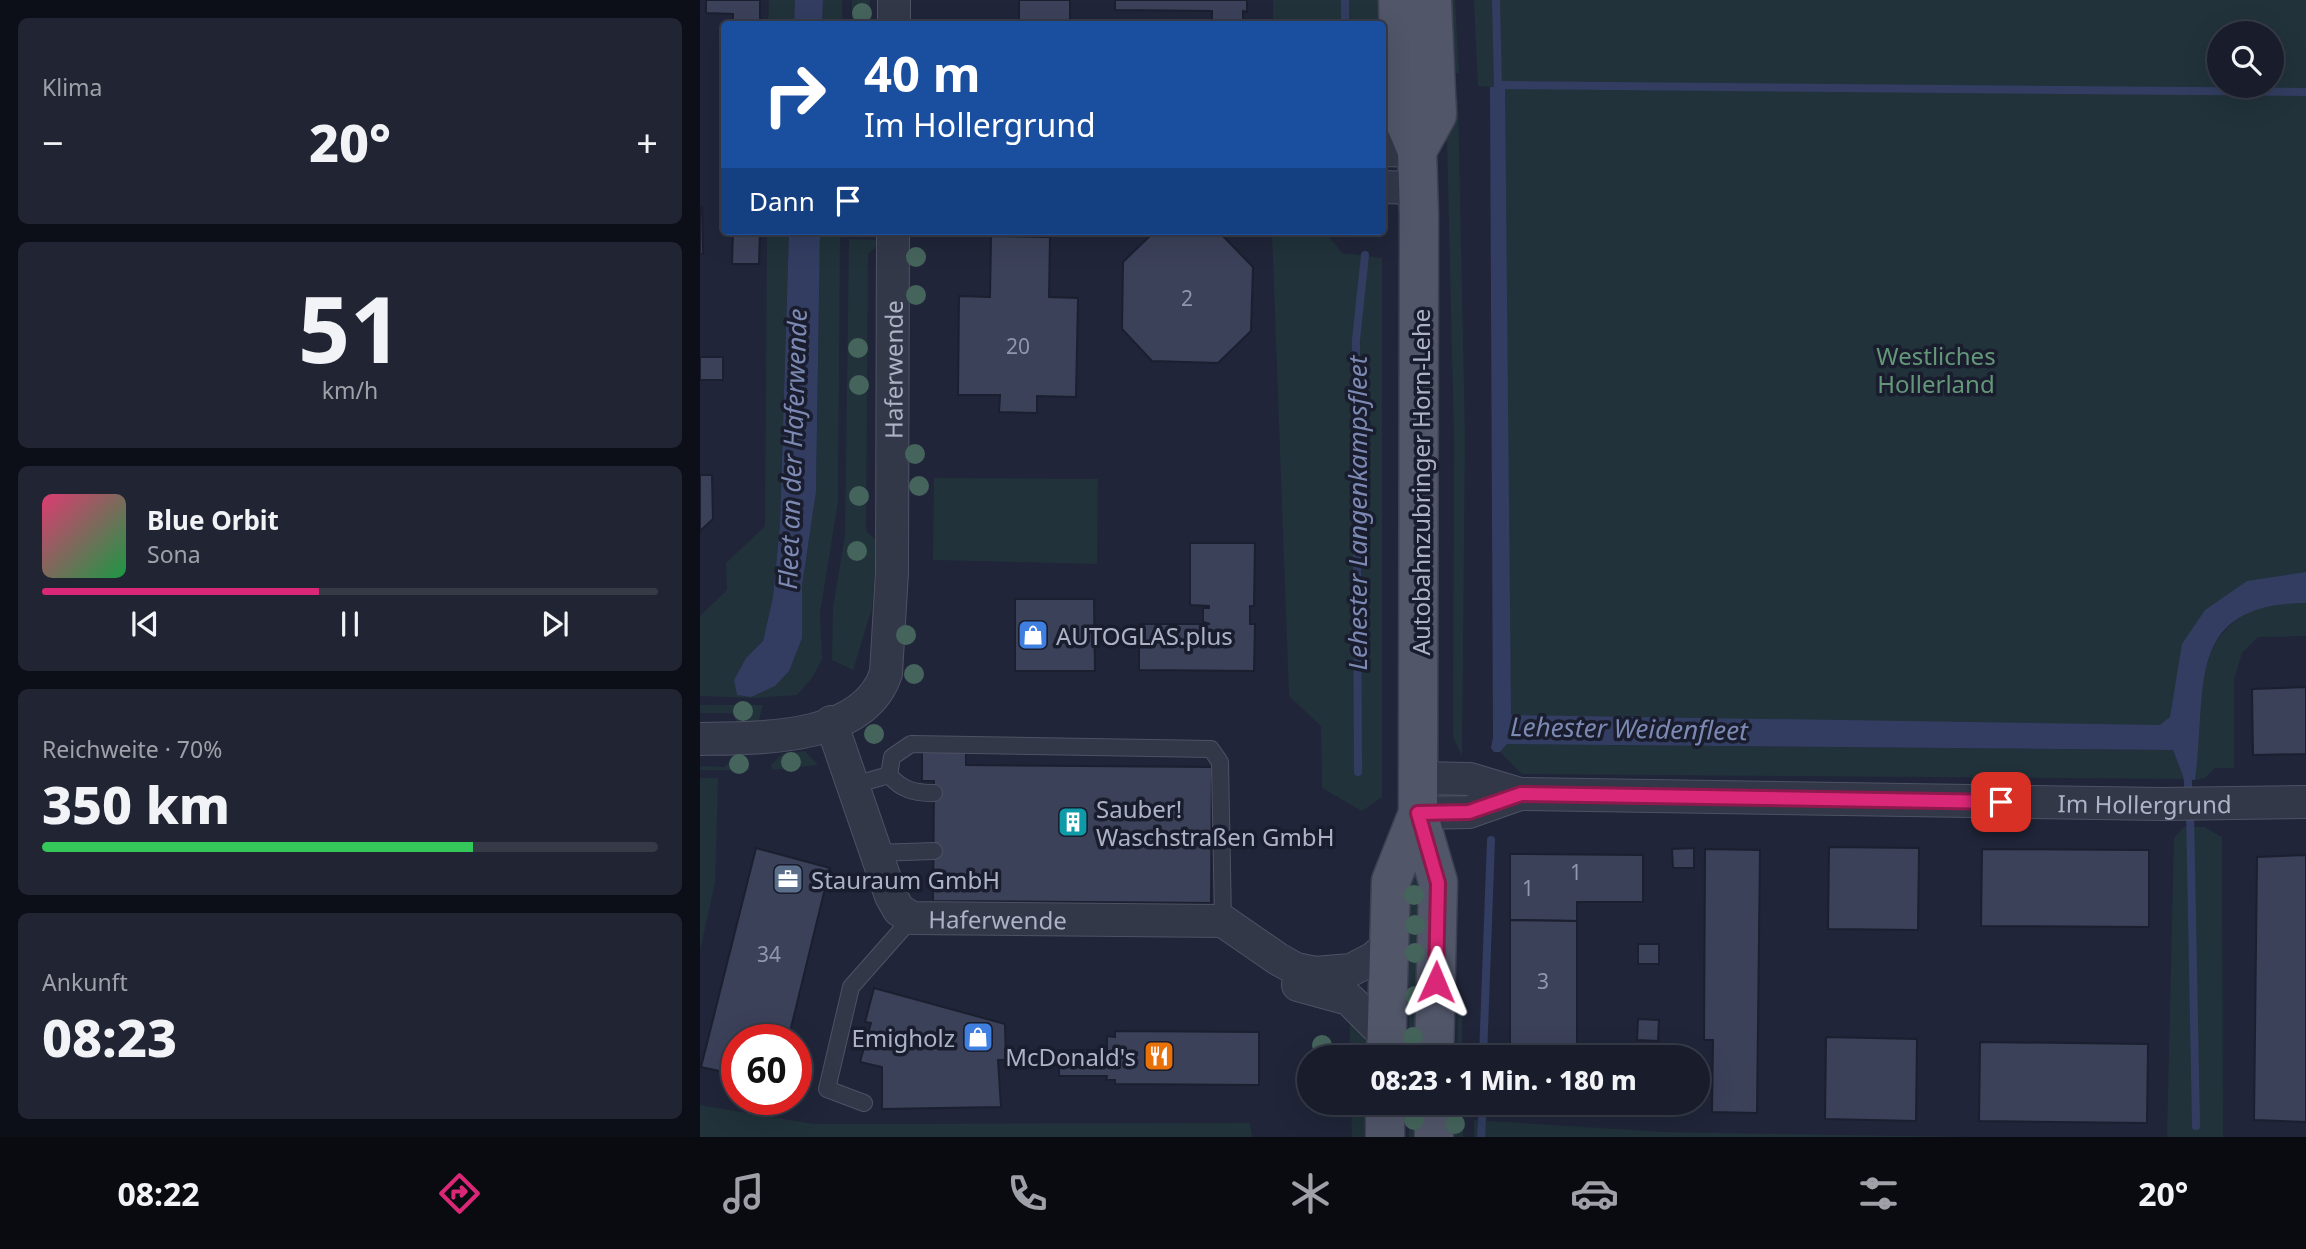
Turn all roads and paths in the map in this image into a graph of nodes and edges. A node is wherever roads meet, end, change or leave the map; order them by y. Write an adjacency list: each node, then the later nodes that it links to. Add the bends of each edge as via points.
1 (894, 0): 4 (street)
2 (1398, 0): 5 (main road, Autobahnzubringer Horn-Lehe)
3 (1432, 0): 5 (main road, via 1437,115)
4 (894, 21)
5 (1400, 169): 12 (main road, Autobahnzubringer Horn-Lehe, via 1421,357)
6 (893, 235): 7 (street, Haferwende, via 892,572 886,673 881,688 860,711)
7 (831, 722): 8 (street, Haferwende, via 782,736); 10 (street, Haferwende)
8 (700, 739)
9 (889, 775): 10 (lane); 11 (lane, via 900,788); 17 (lane, via 892,757 911,744 1211,749 1220,761)
10 (854, 785): 15 (street, Haferwende)
11 (934, 793)
12 (1418, 795): 13 (street, Im Hollergrund, via 1469,812 1521,794); 19 (main road, Autobahnzubringer Horn-Lehe, via 1391,881); 22 (main road, Autobahnzubringer Horn-Lehe, via 1438,883)
13 (2306, 802)
14 (934, 852): 15 (lane)
15 (876, 853): 16 (street, Haferwende, via 891,896 899,910)
16 (912, 918): 17 (street, Haferwende); 23 (lane, via 851,987 827,1088)
17 (1223, 921): 18 (street)
18 (1249, 939): 19 (street, via 1296,969 1315,973 1351,970); 20 (street, via 1285,977 1307,989 1349,999)
19 (1387, 946): 21 (main road, Autobahnzubringer Horn-Lehe)
20 (1385, 1045)
21 (1386, 1045)
22 (1434, 1045)
23 (864, 1103)
24 (1385, 1115): 26 (main road)
25 (1434, 1115): 27 (main road)
26 (1385, 1137)
27 (1434, 1137)

